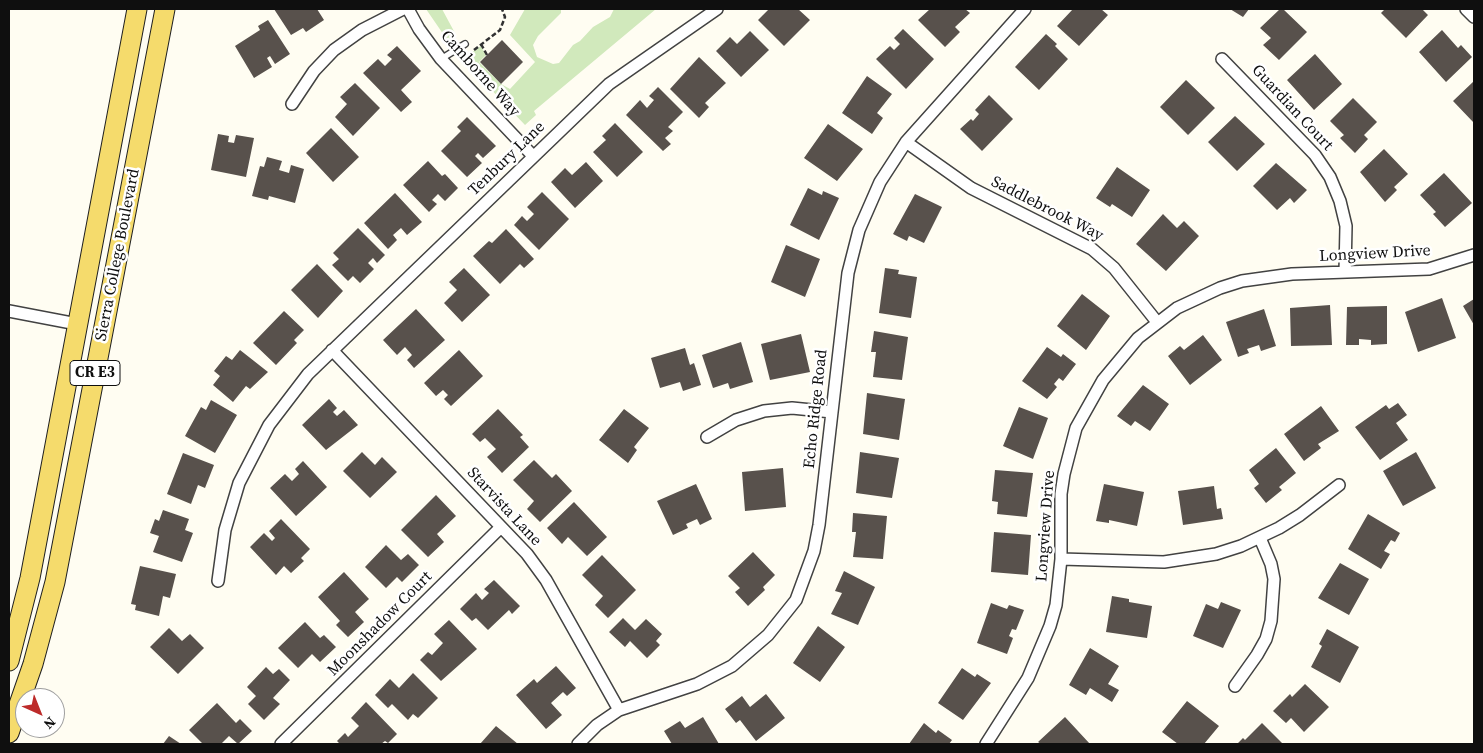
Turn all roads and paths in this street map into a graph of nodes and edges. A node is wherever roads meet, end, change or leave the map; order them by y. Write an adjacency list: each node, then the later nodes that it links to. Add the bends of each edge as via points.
1 (137, 9): 23 (main road, Sierra College Boulevard / CR E3)
2 (166, 9): 35 (main road, Sierra College Boulevard / CR E3, via 55,582 39,646)
3 (402, 9): 16 (street, via 362,30 334,50 314,71)
4 (408, 9): 14 (street, Camborne Way)
5 (502, 9): 11 (path, via 505,17 500,30)
6 (717, 9): 18 (street, Tenbury Lane, via 623,73)
7 (1025, 9): 17 (street, Echo Ridge Road)
8 (1466, 9): 9 (street)
9 (1474, 17)
10 (465, 44): 14 (lane)
11 (481, 44): 12 (path); 13 (path)
12 (467, 54)
13 (487, 55)
14 (441, 59): 18 (street, Camborne Way)
15 (1222, 59): 20 (street, Guardian Court, via 1315,155 1330,177 1346,226)
16 (292, 104)
17 (906, 142): 22 (street, Saddlebrook Way, via 971,188 1092,249 1120,274); 25 (street, Echo Ridge Road, via 880,182 852,251)
18 (534, 156): 24 (street, Tenbury Lane)
19 (1474, 255): 20 (street, Longview Drive, via 1429,269)
20 (1345, 272): 22 (street, Longview Drive, via 1292,274 1242,281 1194,299)
21 (9, 311): 23 (street)
22 (1157, 322): 30 (street, Longview Drive, via 1138,338 1103,380 1076,428 1062,488)
23 (77, 324): 32 (main road, Sierra College Boulevard / CR E3, via 30,578)
24 (332, 350): 28 (street, Starvista Lane); 31 (street, Tenbury Lane, via 282,406 252,456 231,507)
25 (832, 412): 26 (street, via 792,408 764,411 736,420); 34 (street, Echo Ridge Road, via 814,551 796,600 749,652 713,677)
26 (707, 437)
27 (1339, 485): 29 (street, via 1300,515)
28 (501, 527): 34 (street, Starvista Lane, via 546,580); 36 (street, Moonshadow Court)
29 (1260, 538): 30 (street, via 1192,559 1130,562); 33 (street, via 1274,579 1271,621 1266,639)
30 (1062, 559): 38 (street, Longview Drive, via 1056,605 1044,646)
31 (218, 581)
32 (9, 661)
33 (1235, 686)
34 (619, 710): 37 (street, Echo Ridge Road)
35 (9, 733)
36 (281, 744)
37 (578, 744)
38 (987, 744)

